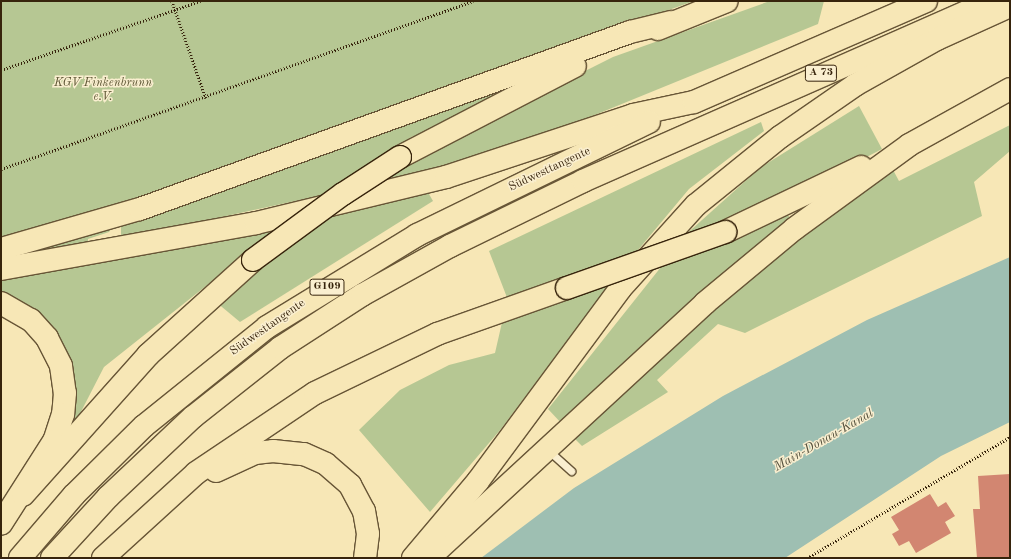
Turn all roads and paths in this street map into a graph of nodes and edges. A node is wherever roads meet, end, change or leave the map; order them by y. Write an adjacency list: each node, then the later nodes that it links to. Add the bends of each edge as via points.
1 (172, 1): 8 (path)
2 (200, 1): 8 (path)
3 (473, 1): 12 (path)
4 (727, 1): 9 (highway)
5 (926, 1): 13 (highway, A 73)
6 (991, 1): 15 (highway, A 73)
7 (1010, 6): 30 (highway, via 937,39 855,85 786,133 696,205 620,289 478,480)
8 (176, 10): 10 (path); 12 (path)
9 (670, 22): 17 (highway, via 630,32 140,209); 23 (highway, bridge, via 520,92 400,157 343,194 253,260 148,355)
10 (1, 70)
11 (1010, 89): 14 (highway)
12 (206, 98): 16 (path)
13 (694, 102): 18 (highway, via 633,114 510,158 363,198 202,233); 26 (highway, Südwesttangente / G109, via 417,235 285,314 210,370 144,426 74,495)
14 (909, 145): 21 (highway, via 806,220 729,283); 24 (highway, bridge, via 725,232 437,334 337,381 223,453)
15 (654, 148): 27 (highway, Südwesttangente / G109, via 450,246 297,336 221,393 166,440 108,497)
16 (1, 169)
17 (1, 249)
18 (1, 269)
19 (1, 303): 23 (highway, via 20,312 40,330 54,348 64,380 59,428)
20 (1010, 437): 32 (path)
21 (547, 450): 22 (lane); 31 (highway)
22 (571, 471)
23 (22, 495): 25 (highway)
24 (166, 500): 28 (highway); 29 (highway, via 240,459 266,452 292,452 326,464 350,485 364,511 368,534)
25 (1, 524)
26 (20, 558)
27 (52, 558)
28 (103, 558)
29 (365, 558)
30 (413, 558)
31 (429, 558)
32 (807, 558)

